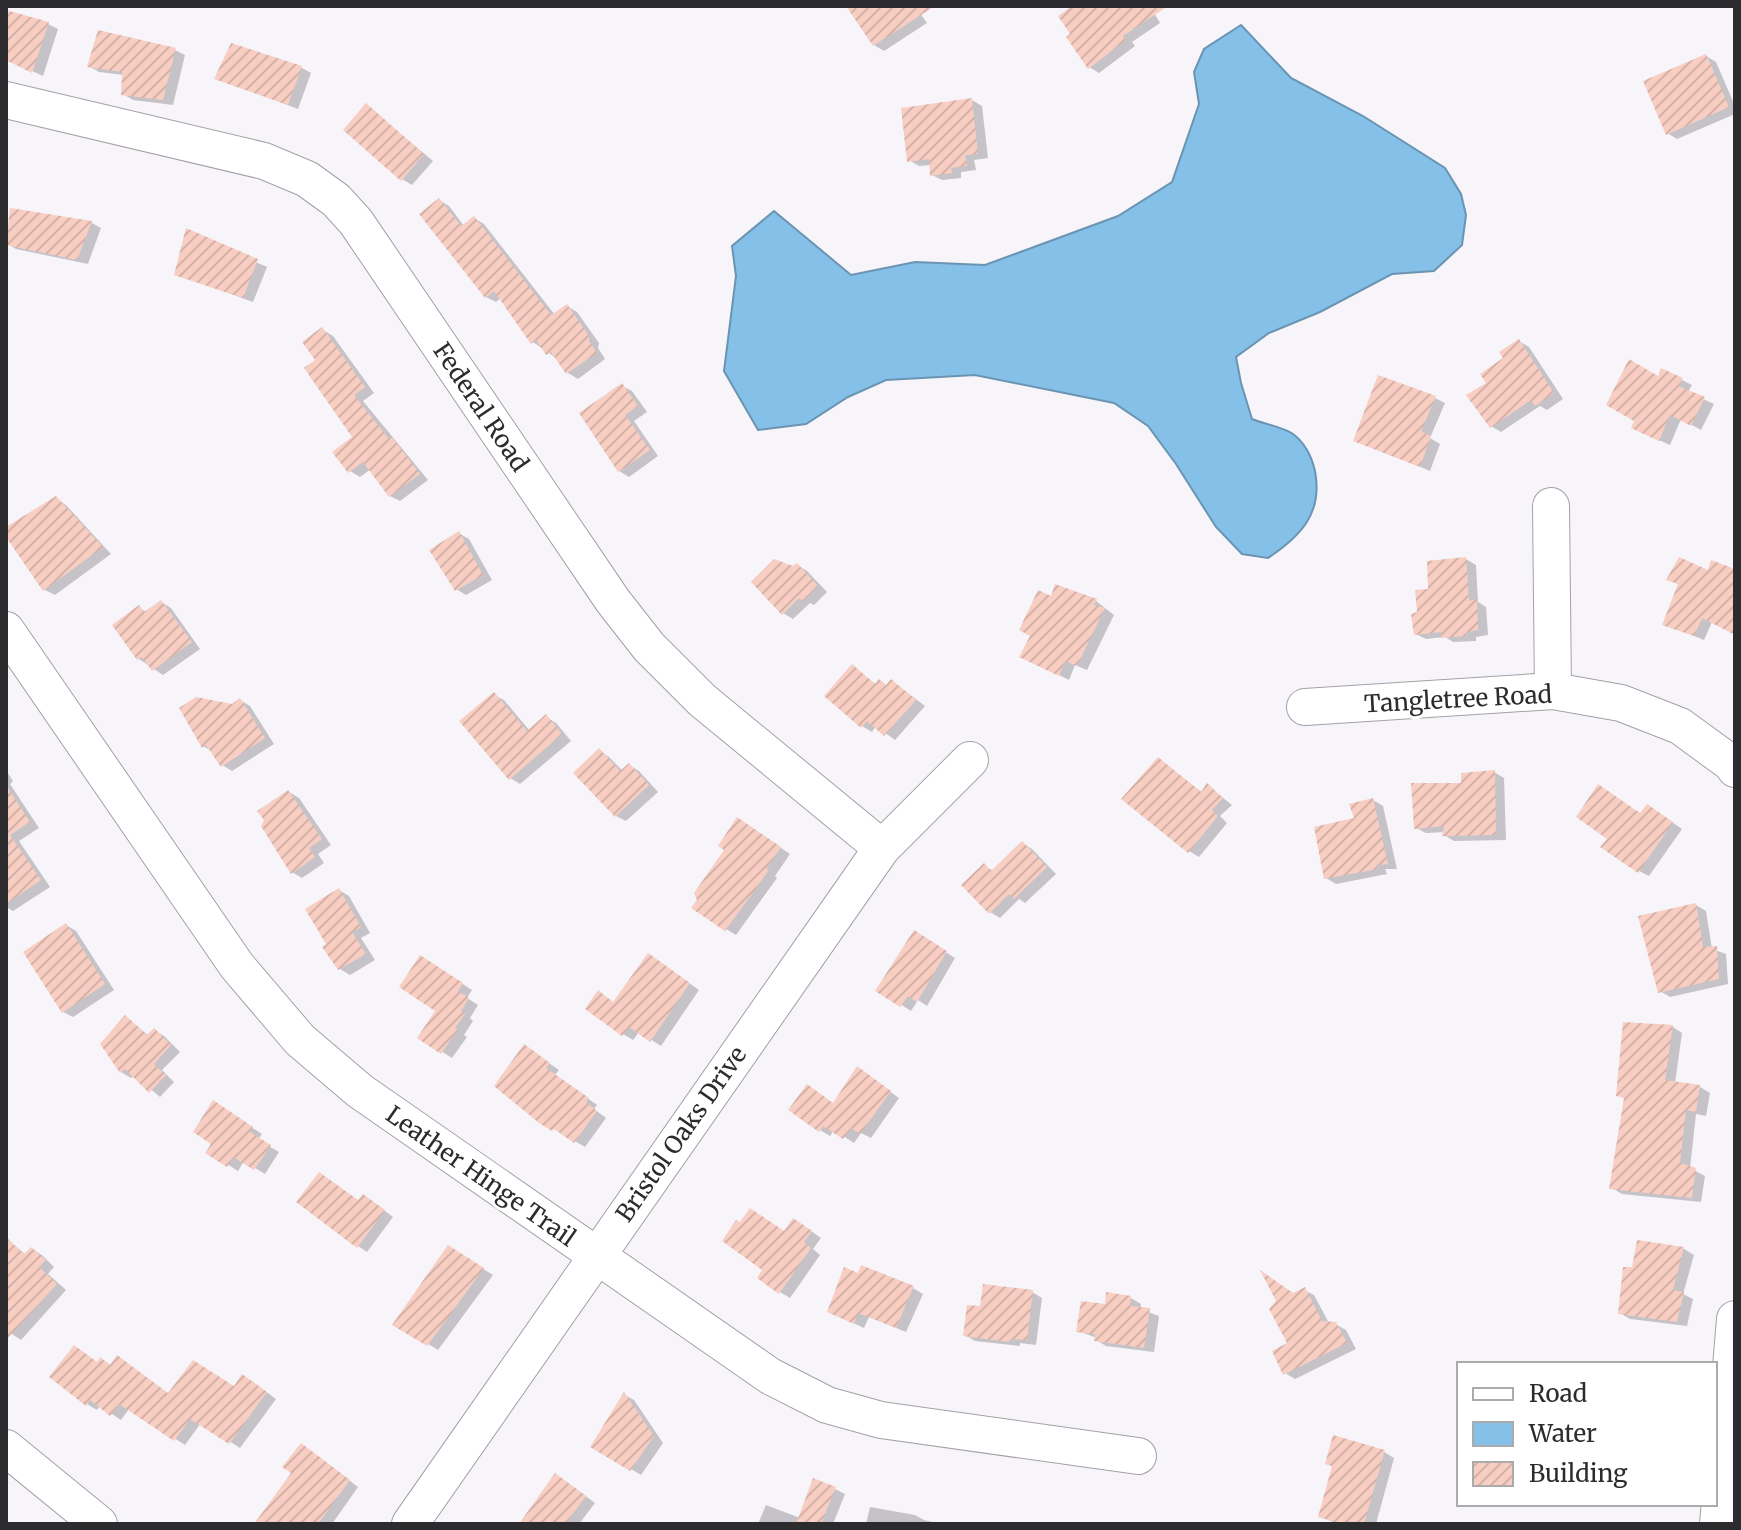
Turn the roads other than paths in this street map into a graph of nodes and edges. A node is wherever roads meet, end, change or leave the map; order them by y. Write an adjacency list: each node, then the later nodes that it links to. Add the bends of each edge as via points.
1 (6, 100): 8 (street, Federal Road, via 264,161 307,179 336,200 649,647 702,700)
2 (1551, 506): 4 (street)
3 (6, 630): 9 (street, Leather Hinge Trail, via 237,966 300,1040 360,1091)
4 (1553, 691): 5 (street, Tangletree Road); 7 (street, Tangletree Road, via 1621,703 1680,726)
5 (1305, 707)
6 (970, 760): 8 (street, Bristol Oaks Drive)
7 (1735, 769)
8 (882, 848): 9 (street, Bristol Oaks Drive)
9 (596, 1256): 12 (street, Leather Hinge Trail, via 770,1376 827,1405 881,1420); 14 (street, Bristol Oaks Drive)
10 (1735, 1319): 15 (street)
11 (6, 1448): 13 (street)
12 (1138, 1456)
13 (99, 1524)
14 (410, 1524)
15 (1718, 1524)

